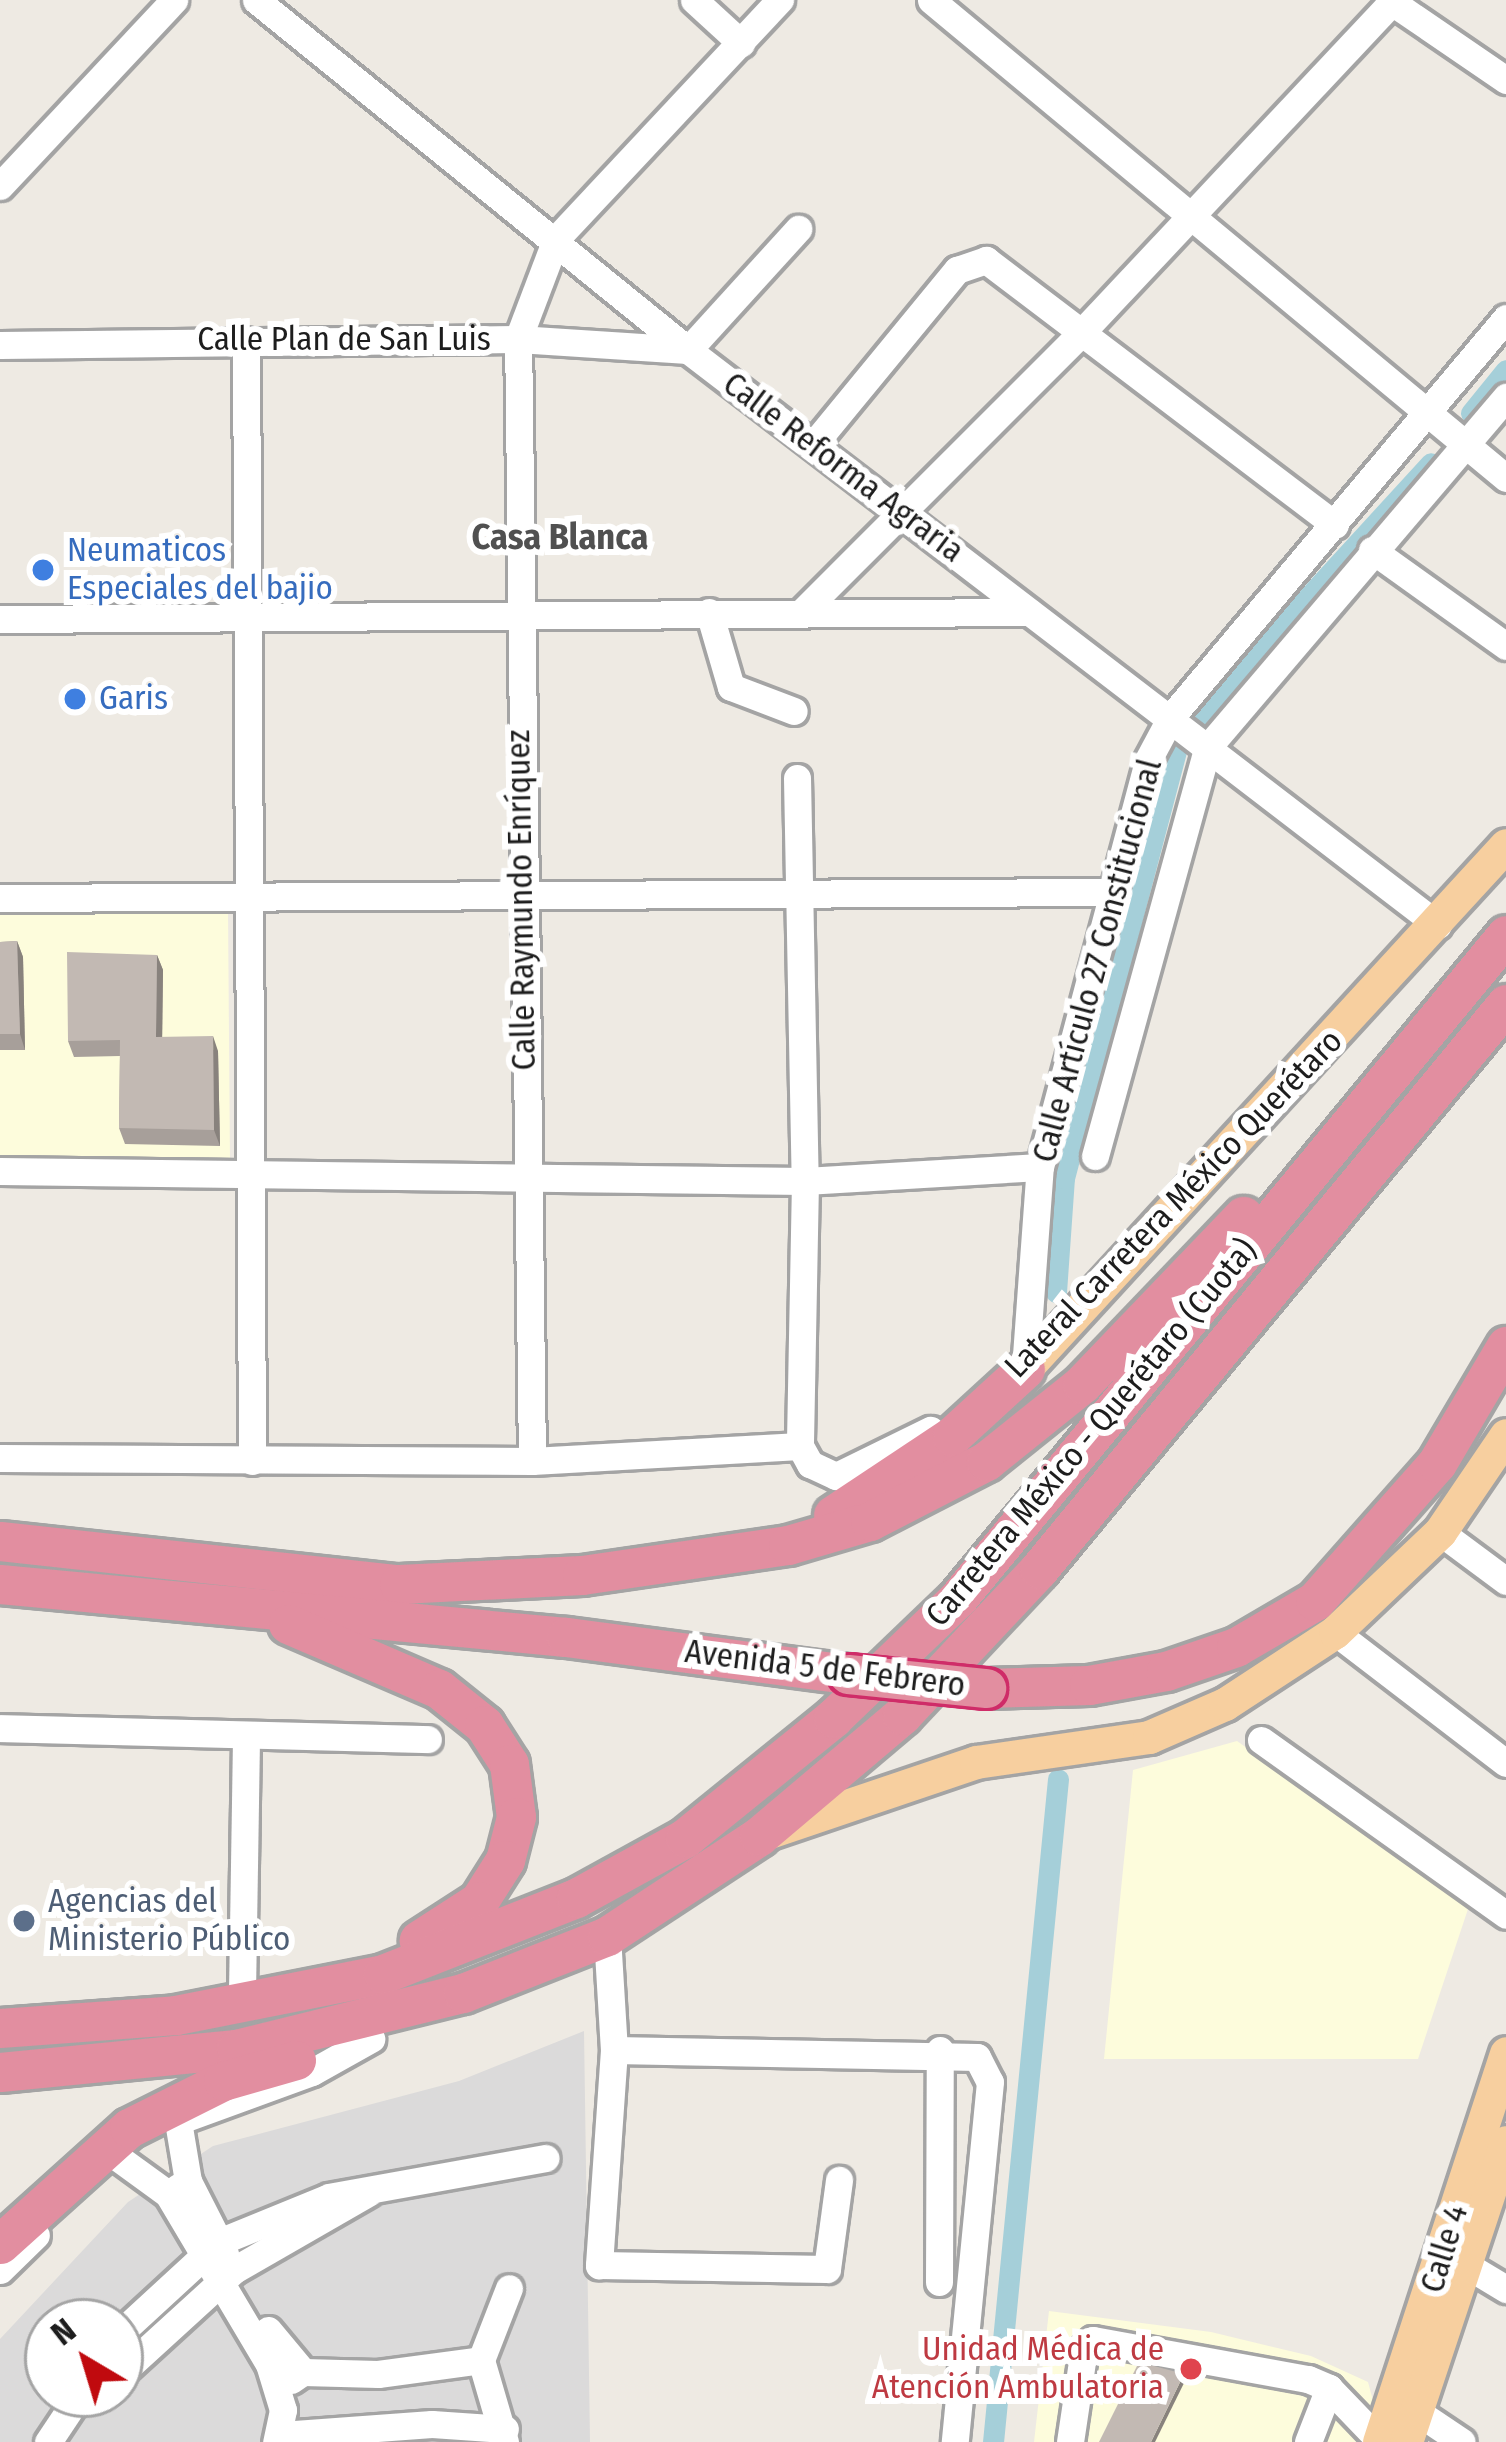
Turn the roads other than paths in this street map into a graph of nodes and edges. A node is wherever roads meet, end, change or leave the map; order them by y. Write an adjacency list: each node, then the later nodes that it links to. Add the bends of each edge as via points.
1 (174, 0): 9 (street)
2 (256, 0): 12 (street, Calle Reforma Agraria)
3 (694, 0): 7 (street)
4 (780, 0): 7 (street)
5 (931, 0): 10 (street)
6 (1392, 1): 8 (street); 10 (street)
7 (741, 43): 12 (street)
8 (1506, 80)
9 (0, 186)
10 (1187, 217): 14 (street); 20 (street)
11 (797, 229): 18 (street)
12 (556, 239): 15 (street); 18 (street, Calle Reforma Agraria)
13 (1506, 318): 20 (street, Calle Artículo 27 Constitucional)
14 (1082, 332): 21 (street, via 986,260 972,261); 24 (street); 25 (street)
15 (518, 339): 16 (street, Calle Plan de San Luis); 18 (street, Calle Plan de San Luis); 30 (street, Calle Raymundo Enríquez)
16 (246, 341): 17 (street, Calle Plan de San Luis); 32 (street)
17 (0, 345)
18 (688, 350): 21 (street, Calle Reforma Agraria)
19 (1506, 397): 22 (street, Calle Artículo 27 Constitucional)
20 (1427, 413): 22 (street); 25 (street, Calle Artículo 27 Constitucional)
21 (813, 445): 24 (street, Calle Reforma Agraria)
22 (1465, 445): 23 (street); 26 (street, Calle Artículo 27 Constitucional)
23 (1506, 478)
24 (905, 514): 27 (street); 29 (street, Calle Reforma Agraria)
25 (1334, 525): 35 (street, Calle Artículo 27 Constitucional)
26 (1372, 550): 33 (street); 36 (street, Calle Artículo 27 Constitucional)
27 (804, 610): 28 (street); 29 (street)
28 (710, 611): 30 (street); 34 (street, via 731,687)
29 (1029, 612): 35 (street, Calle Reforma Agraria)
30 (518, 614): 32 (street); 40 (street, Calle Raymundo Enríquez)
31 (0, 619): 32 (street)
32 (244, 619): 43 (street)
33 (1506, 646)
34 (794, 711)
35 (1171, 717): 36 (street, Calle Reforma Agraria); 41 (street, Calle Artículo 27 Constitucional, via 1148,760)
36 (1208, 747): 44 (street, Calle Reforma Agraria); 48 (street, Calle Artículo 27 Constitucional)
37 (796, 778): 39 (street)
38 (1506, 845): 44 (main road, Lateral Carretera México Querétaro)
39 (799, 891): 40 (street); 41 (street); 53 (street)
40 (520, 892): 43 (street); 52 (street, Calle Raymundo Enríquez)
41 (1112, 892): 49 (street, Calle Artículo 27 Constitucional)
42 (0, 898): 43 (street)
43 (245, 898): 51 (street)
44 (1438, 925): 55 (main road, Lateral Carretera México Querétaro)
45 (1506, 935): 47 (highway, Carretera México - Querétaro (Cuota))
46 (1506, 1004): 74 (highway, Carretera México - Querétaro (Cuota), via 1039,1569 902,1715)
47 (1423, 1033): 64 (highway, via 1337,1110 1082,1384 986,1461 870,1521); 80 (highway, Carretera México - Querétaro (Cuota), via 958,1598 833,1718 685,1838 576,1898 383,1974)
48 (1095, 1156)
49 (1040, 1168): 53 (street); 55 (street, Calle Artículo 27 Constitucional)
50 (0, 1171): 51 (street)
51 (244, 1171): 52 (street); 60 (street)
52 (527, 1181): 53 (street); 61 (street, Calle Raymundo Enríquez)
53 (806, 1181): 58 (street)
54 (1506, 1346): 68 (highway, Avenida 5 de Febrero, via 1437,1463)
55 (1025, 1369): 58 (street, Lateral Carretera México Querétaro, via 846,1474 818,1471); 64 (highway, via 952,1436)
56 (1506, 1405): 68 (highway, via 1461,1472)
57 (1506, 1435): 62 (main road)
58 (800, 1446): 61 (street)
59 (0, 1458): 60 (street)
60 (252, 1461): 61 (street)
61 (532, 1461)
62 (1440, 1532): 65 (street); 68 (main road)
63 (0, 1541): 64 (highway, via 399,1584 582,1575)
64 (788, 1545)
65 (1506, 1581)
66 (0, 1584): 67 (highway, Avenida 5 de Febrero)
67 (250, 1608): 68 (highway, Avenida 5 de Febrero, bridge, via 986,1688 1089,1685 1166,1671); 77 (highway, via 439,1689 484,1725 509,1764 515,1817 506,1860 440,1931 358,1965)
68 (1325, 1617): 73 (street); 74 (main road, via 1225,1704 1149,1737 976,1762)
69 (0, 1728): 70 (street)
70 (247, 1735): 71 (street); 77 (street)
71 (428, 1739)
72 (1261, 1740): 75 (street)
73 (1506, 1763)
74 (759, 1836): 76 (highway, Carretera México - Querétaro (Cuota))
75 (1506, 1915)
76 (607, 1936): 78 (highway, Carretera México - Querétaro (Cuota)); 84 (street)
77 (242, 1993): 80 (highway)
78 (463, 1993): 83 (highway); 87 (highway, Carretera México - Querétaro (Cuota), via 236,2049)
79 (0, 2007): 81 (highway)
80 (176, 2015): 81 (highway, Carretera México - Querétaro (Cuota))
81 (125, 2022): 82 (highway, Carretera México - Querétaro (Cuota))
82 (0, 2028)
83 (370, 2039): 88 (street, via 313,2072); 95 (highway, via 223,2081 161,2111 79,2167)
84 (614, 2050): 85 (street); 92 (street, via 599,2265 827,2269)
85 (940, 2050): 100 (street); 113 (street, via 977,2057 990,2082)
86 (1506, 2053): 109 (main road, Calle 4)
87 (0, 2072)
88 (178, 2121): 90 (street); 93 (street)
89 (1506, 2142): 97 (main road, Calle 4)
90 (117, 2157): 93 (street); 98 (street)
91 (546, 2158): 94 (street)
92 (839, 2180)
93 (178, 2188): 96 (street)
94 (368, 2193): 96 (street, via 329,2197); 99 (street)
95 (0, 2243)
96 (211, 2247): 99 (street); 103 (street)
97 (1466, 2265): 102 (street); 109 (main road, Calle 4)
98 (0, 2270)
99 (226, 2276): 104 (street); 106 (street)
100 (939, 2282)
101 (509, 2288): 105 (street)
102 (1506, 2289)
103 (144, 2310)
104 (144, 2352)
105 (481, 2360): 106 (street); 110 (street)
106 (291, 2380): 111 (street)
107 (1329, 2388): 109 (street); 114 (street, via 1093,2340 1084,2348); 115 (street)
108 (67, 2418): 112 (street)
109 (1387, 2430): 116 (street)
110 (505, 2436): 111 (street, via 432,2424)
111 (279, 2439)
112 (48, 2442)
113 (955, 2442)
114 (1070, 2442)
115 (1308, 2442)
116 (1462, 2442)

